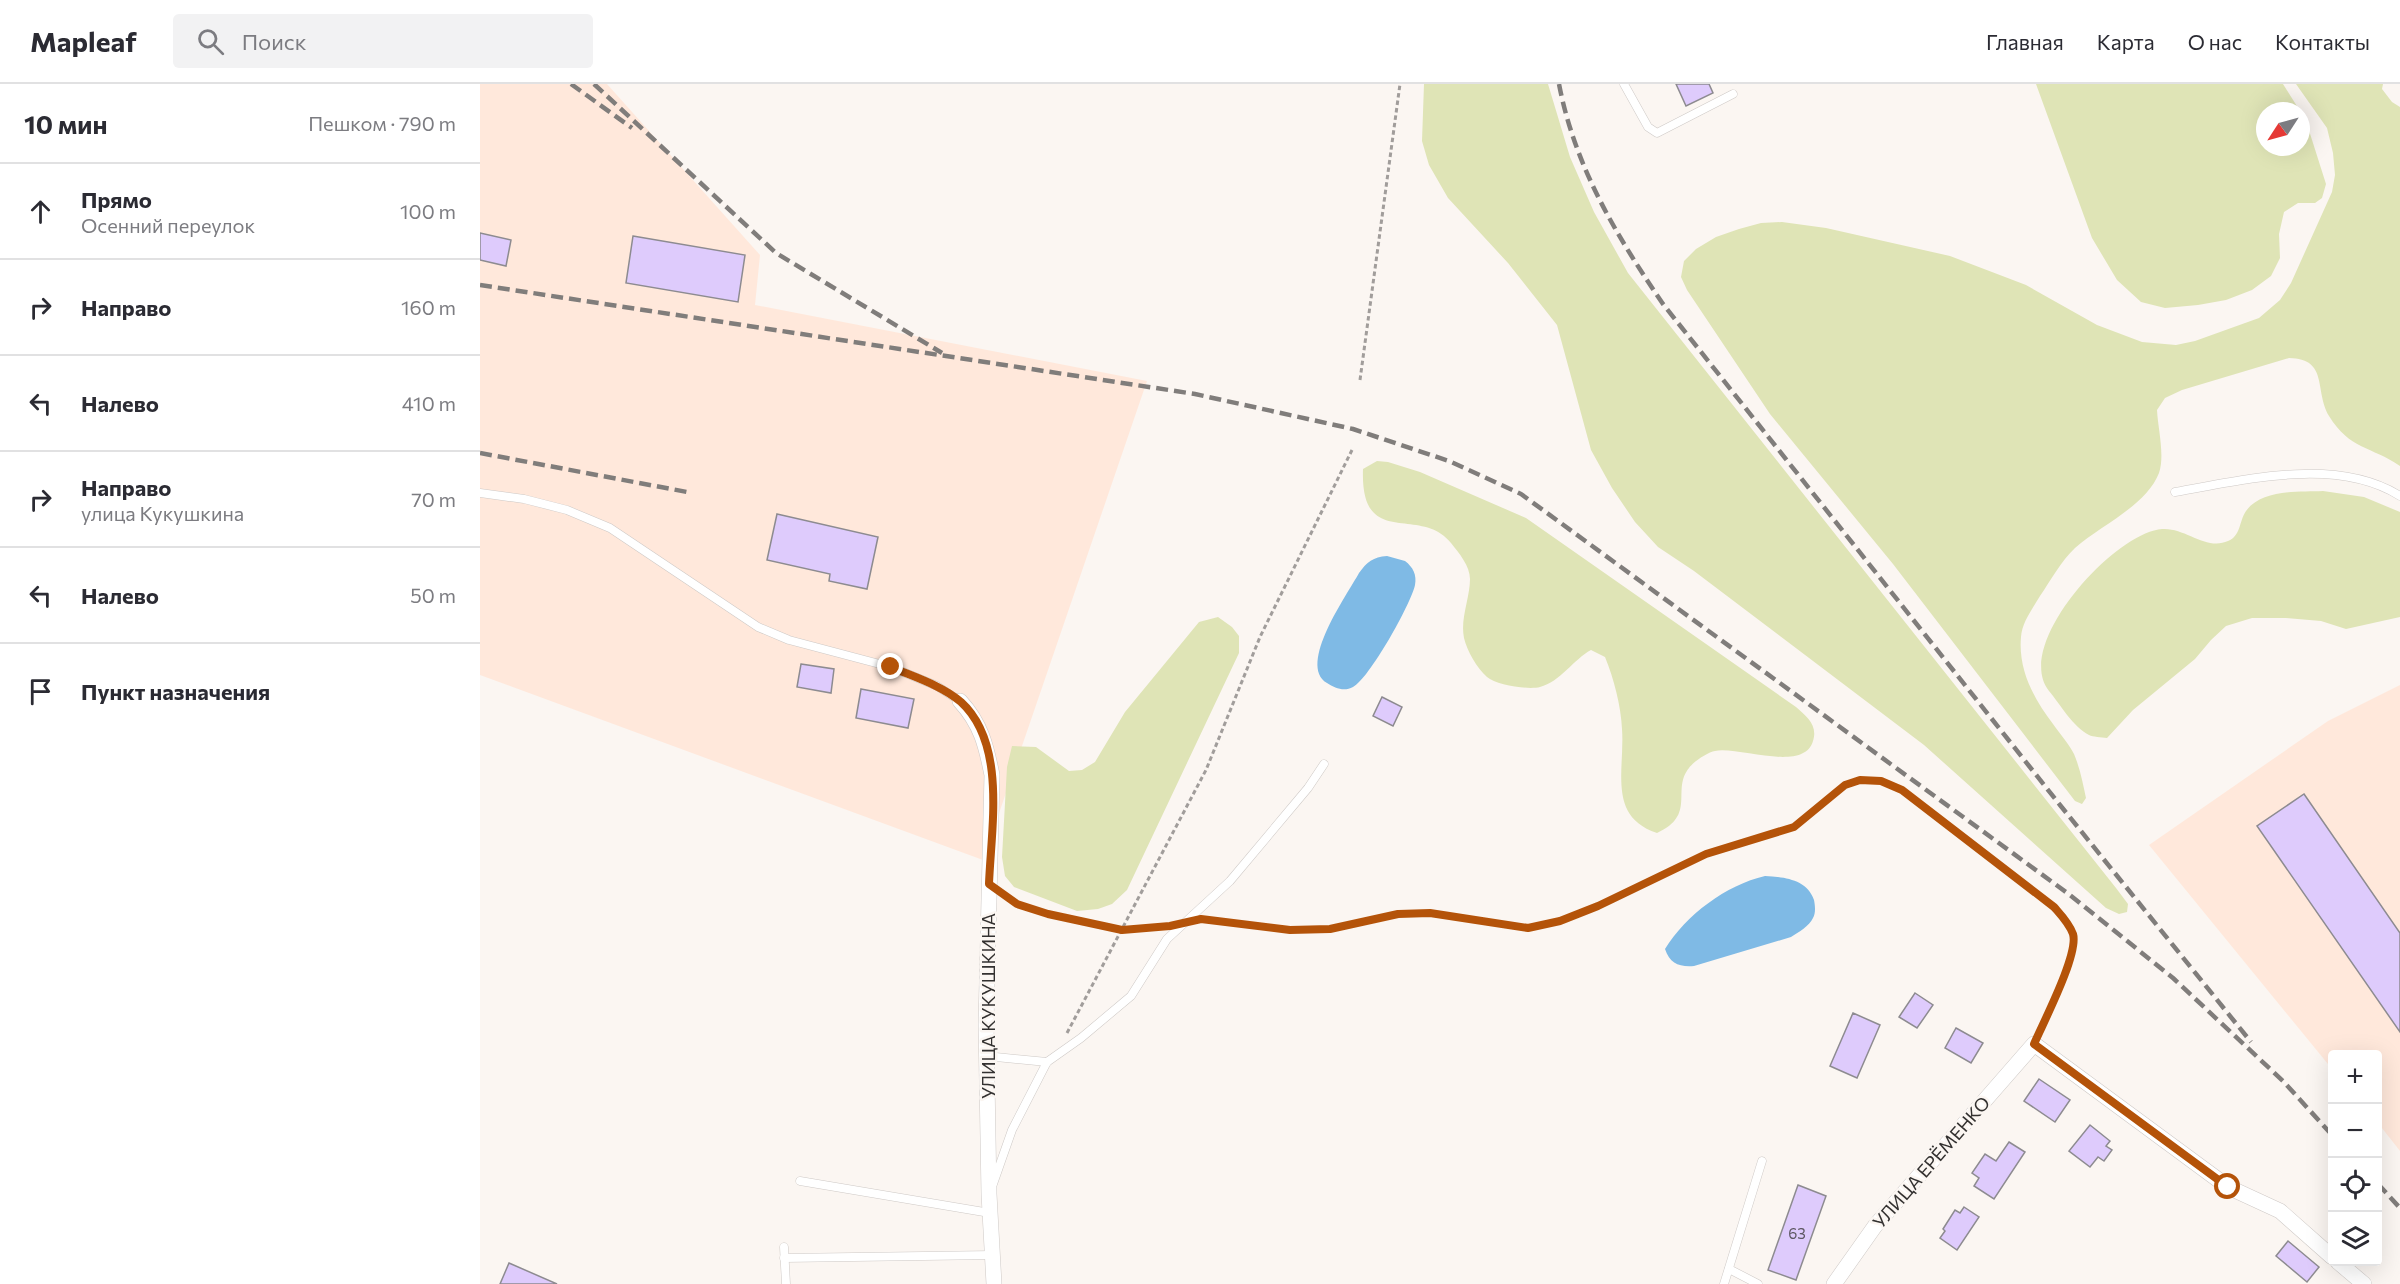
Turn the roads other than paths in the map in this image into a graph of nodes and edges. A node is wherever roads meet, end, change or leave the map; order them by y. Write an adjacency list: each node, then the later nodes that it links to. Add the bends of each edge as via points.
1 (1624, 84): 2 (lane, via 1648,127 1657,133)
2 (1733, 94)
3 (2175, 492): 5 (lane, via 2262,477 2316,474 2358,479)
4 (480, 493): 6 (lane, via 567,510 610,528 758,627 789,640 891,667 937,686)
5 (2400, 496)
6 (960, 701): 8 (street, УЛИЦА КУКУШКИНА, via 978,724 992,775)
7 (1324, 764): 9 (lane, via 1230,881 1167,939 1131,996)
8 (986, 1056): 9 (lane); 12 (street, УЛИЦА КУКУШКИНА)
9 (1047, 1062): 12 (lane, via 1012,1130)
10 (1762, 1161): 19 (lane)
11 (800, 1181): 13 (lane)
12 (989, 1194): 13 (street, УЛИЦА КУКУШКИНА)
13 (990, 1213): 16 (street, УЛИЦА КУКУШКИНА)
14 (784, 1247): 17 (lane)
15 (2328, 1253): 24 (street, УЛИЦА ЕРЁМЕНКО, via 2280,1211 2228,1187 2034,1044 1875,1226)
16 (993, 1255): 17 (lane); 21 (street, УЛИЦА КУКУШКИНА)
17 (784, 1258): 20 (lane)
18 (2343, 1266): 25 (street)
19 (1729, 1269): 22 (lane); 23 (lane)
20 (786, 1284)
21 (994, 1284)
22 (1724, 1284)
23 (1758, 1284)
24 (1834, 1284)
25 (2364, 1284)

